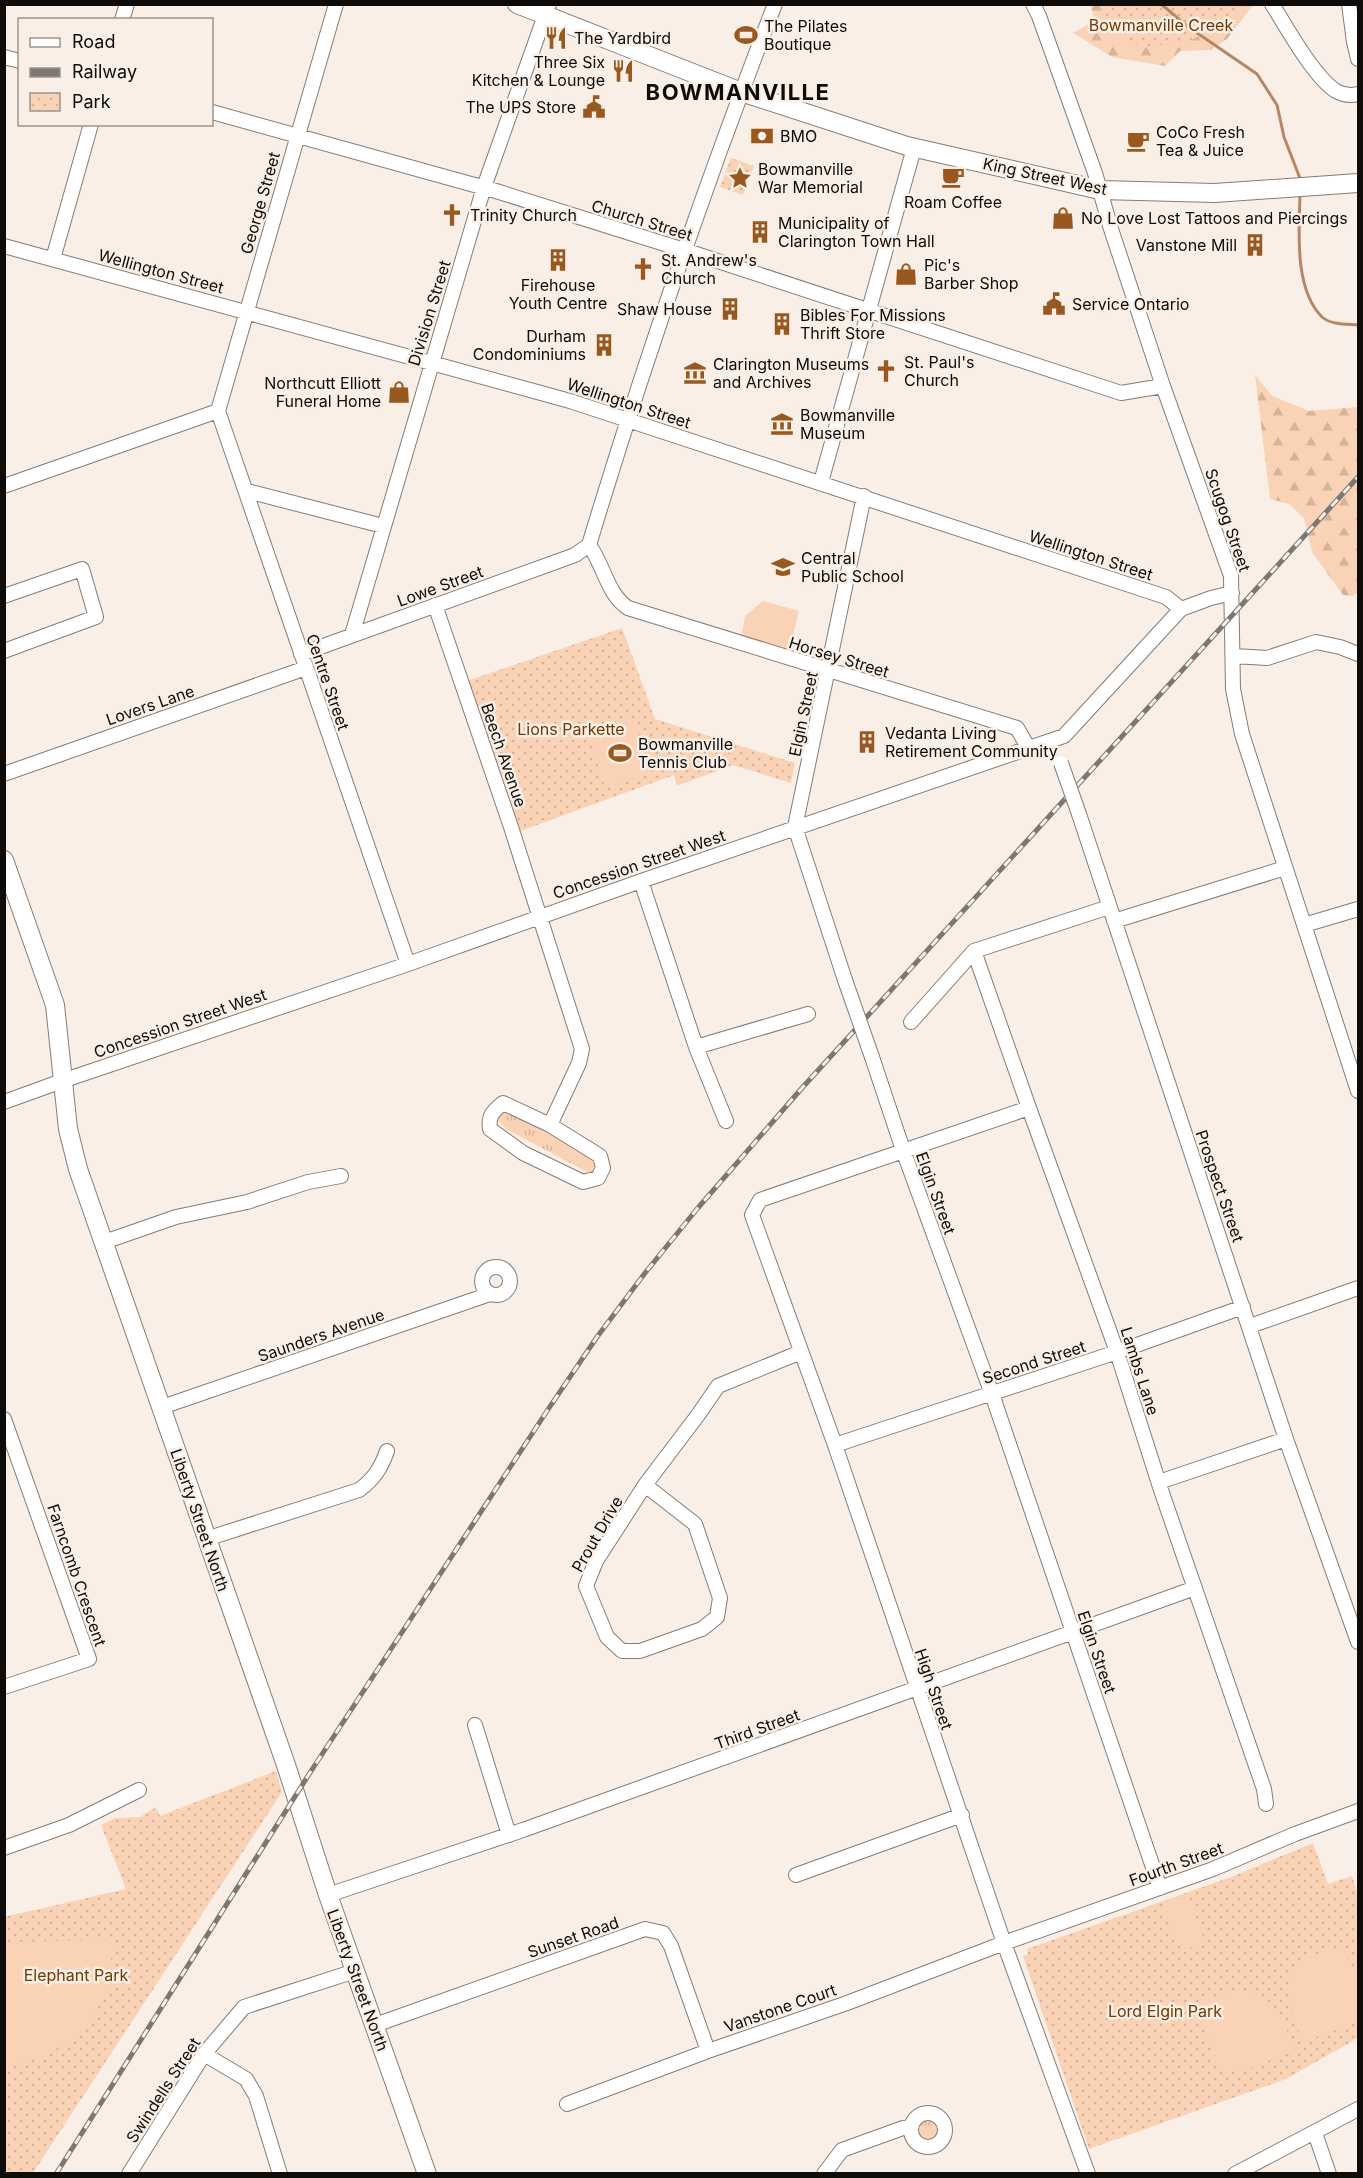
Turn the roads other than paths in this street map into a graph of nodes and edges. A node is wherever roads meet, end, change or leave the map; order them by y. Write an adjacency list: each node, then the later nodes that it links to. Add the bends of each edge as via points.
1 (336, 4): 13 (street, George Street)
2 (517, 4): 7 (main road, King Street West)
3 (775, 4): 9 (street)
4 (1033, 4): 17 (street, Scugog Street)
5 (1272, 4): 10 (street, via 1328,85 1350,96)
6 (1349, 4): 8 (street)
7 (547, 10): 9 (main road, King Street West); 16 (street, Division Street)
8 (1359, 59)
9 (741, 92): 14 (main road, King Street West); 19 (street)
10 (1359, 94)
11 (213, 112): 13 (street, Church Street)
12 (90, 126): 20 (street)
13 (297, 135): 16 (street, Church Street); 22 (street, George Street)
14 (914, 148): 17 (main road, King Street West); 21 (street)
15 (1359, 183): 17 (main road, King Street West, via 1215,194)
16 (484, 187): 19 (street, Church Street); 23 (street, Division Street)
17 (1100, 190): 24 (street, Scugog Street)
18 (4, 246): 20 (street, Wellington Street)
19 (684, 250): 21 (street, Church Street); 26 (street)
20 (52, 259): 22 (street, Wellington Street)
21 (869, 310): 24 (street, Church Street, via 1121,393); 27 (street)
22 (246, 311): 23 (street, Wellington Street); 25 (street, George Street)
23 (432, 362): 26 (street, Wellington Street); 31 (street, Division Street)
24 (1163, 386): 33 (street, Scugog Street, via 1231,576)
25 (218, 411): 28 (street); 29 (street, Centre Street)
26 (628, 419): 27 (street, Wellington Street); 32 (street)
27 (821, 482): 30 (street, Wellington Street)
28 (4, 486)
29 (247, 491): 31 (street); 39 (street, Centre Street)
30 (864, 496): 36 (street, Wellington Street, via 1166,597); 43 (street, Elgin Street)
31 (383, 526): 37 (street, Division Street)
32 (589, 545): 35 (street, Lowe Street, via 574,555); 43 (street, Horsey Street, via 618,601 628,608)
33 (1232, 593): 36 (street); 41 (street, Scugog Street)
34 (4, 596): 38 (street, via 82,570 96,617)
35 (435, 605): 37 (street, Lowe Street); 53 (street, Beech Avenue)
36 (1181, 609): 44 (street, Concession Street West, via 1064,736)
37 (352, 635): 39 (street, Lowe Street)
38 (4, 651)
39 (301, 654): 42 (street, Centre Street)
40 (1359, 654): 41 (street, via 1316,642 1267,658)
41 (1234, 656): 49 (street, Scugog Street, via 1233,689 1242,734)
42 (306, 668): 46 (street, Lovers Lane); 57 (street, Centre Street)
43 (828, 671): 45 (street, Horsey Street, via 1017,728); 47 (street, Elgin Street)
44 (1054, 740): 45 (street, Concession Street West); 51 (street, Prospect Street, bridge)
45 (1029, 749): 47 (street, Concession Street West)
46 (4, 774)
47 (795, 827): 50 (street, Concession Street West); 67 (street, Elgin Street, bridge)
48 (4, 860): 61 (main road, Liberty Street North, via 55,1005)
49 (1285, 868): 54 (street); 55 (street, Scugog Street)
50 (641, 881): 53 (street, Concession Street West); 60 (street)
51 (1109, 907): 54 (street, Prospect Street); 56 (street)
52 (1359, 909): 55 (street)
53 (540, 917): 57 (street, Concession Street West); 66 (street, Beech Avenue, via 582,1049)
54 (1114, 921): 72 (street, Prospect Street)
55 (1304, 925): 62 (street, Scugog Street)
56 (974, 951): 59 (street); 64 (street, Lambs Lane)
57 (408, 964): 61 (street, Concession Street West)
58 (808, 1014): 60 (street)
59 (911, 1022)
60 (696, 1047): 65 (street)
61 (62, 1081): 63 (street, Concession Street West); 69 (main road, Liberty Street North, via 78,1169)
62 (1358, 1086)
63 (4, 1102)
64 (1029, 1108): 67 (street); 75 (street, Lambs Lane)
65 (726, 1121)
66 (550, 1125): 66 (street, via 503,1103 488,1120 490,1129 523,1153 583,1182 598,1178 603,1168 600,1156)
67 (903, 1150): 74 (street, High Street, via 760,1200 752,1215); 76 (street, Elgin Street)
68 (341, 1176): 69 (street, via 176,1217)
69 (104, 1242): 77 (main road, Liberty Street North)
70 (1359, 1288): 73 (street)
71 (490, 1294): 77 (street, Saunders Avenue)
72 (1243, 1306): 73 (street, Prospect Street); 75 (street, Second Street)
73 (1250, 1326): 79 (street, Prospect Street)
74 (801, 1352): 80 (street, High Street); 83 (street, Prout Drive, via 718,1386)
75 (1117, 1352): 76 (street, Second Street); 82 (street, Lambs Lane)
76 (992, 1394): 80 (street, Second Street); 86 (street, Elgin Street)
77 (162, 1407): 84 (main road, Liberty Street North)
78 (4, 1419): 88 (street, Farncomb Crescent, via 89,1659)
79 (1286, 1439): 82 (street); 87 (street, Prospect Street)
80 (835, 1445): 89 (street, High Street)
81 (387, 1451): 84 (street, via 380,1469 359,1490)
82 (1159, 1482): 85 (street, Lambs Lane)
83 (645, 1485): 83 (street, Prout Drive, via 596,1561 585,1586 607,1637 622,1651 640,1651 702,1629 717,1617 720,1598 695,1524)
84 (206, 1539): 99 (main road, Liberty Street North)
85 (1195, 1587): 86 (street, Third Street); 92 (street, Lambs Lane)
86 (1072, 1633): 89 (street, Third Street); 98 (street, Elgin Street)
87 (1359, 1642)
88 (4, 1687)
89 (916, 1689): 94 (street, High Street); 95 (street, Third Street)
90 (475, 1725): 95 (street)
91 (139, 1790): 96 (street, via 69,1825)
92 (1266, 1804)
93 (1359, 1811): 98 (street, Fourth Street)
94 (962, 1815): 97 (street); 100 (street, High Street)
95 (509, 1835): 99 (street, Third Street)
96 (4, 1848)
97 (796, 1875)
98 (1160, 1888): 100 (street, Fourth Street)
99 (328, 1894): 101 (main road, Liberty Street North)
100 (1004, 1943): 103 (street, Vanstone Court); 113 (street, High Street)
101 (355, 1971): 102 (main road, Liberty Street North); 104 (street, Swindells Street, via 244,2007)
102 (375, 2025): 103 (street, Sunset Road, via 645,1929 663,1933 671,1946); 112 (main road, Liberty Street North)
103 (708, 2051): 105 (street, Vanstone Court)
104 (204, 2054): 110 (street, Swindells Street); 111 (street, via 246,2079 256,2096)
105 (567, 2104)
106 (1359, 2109): 108 (street)
107 (911, 2127): 109 (street, via 842,2150)
108 (1315, 2133): 114 (street); 115 (street)
109 (826, 2173)
110 (129, 2174)
111 (280, 2174)
112 (427, 2174)
113 (1088, 2174)
114 (1234, 2174)
115 (1329, 2174)

